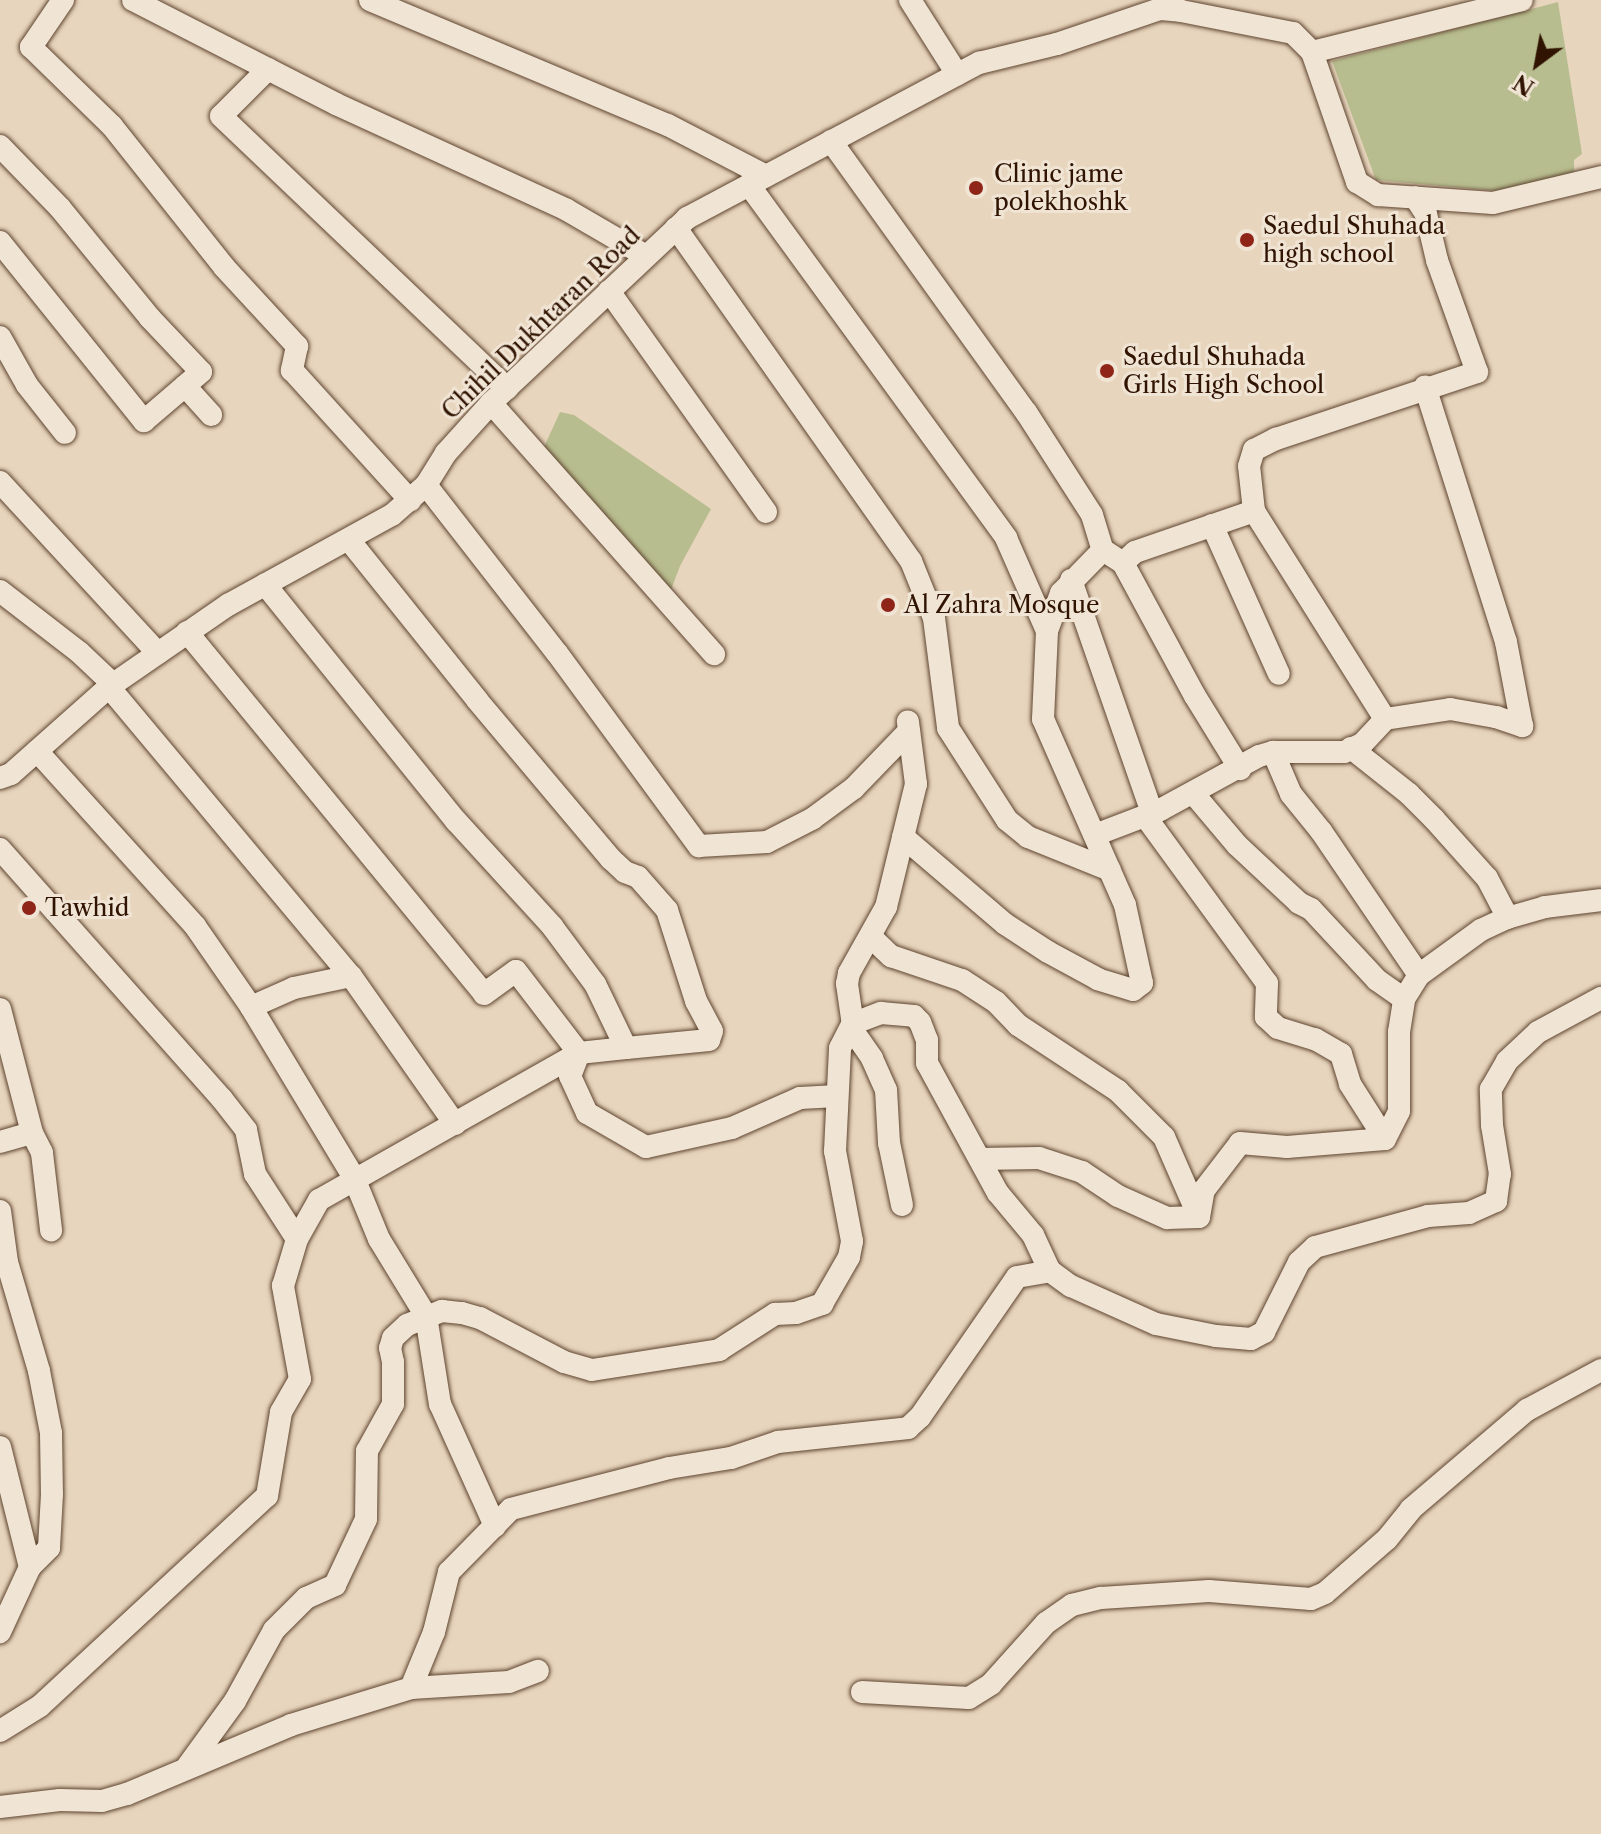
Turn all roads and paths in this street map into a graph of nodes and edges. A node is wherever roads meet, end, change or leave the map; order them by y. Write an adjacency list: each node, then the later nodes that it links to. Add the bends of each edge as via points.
1 (63, 0): 26 (street, via 31,47 112,126 224,267 297,346 292,370)
2 (133, 0): 8 (street)
3 (370, 0): 13 (street, via 668,125)
4 (910, 0): 9 (street)
5 (1522, 0): 7 (street)
6 (1168, 5): 7 (street, via 1293,33); 9 (street, Chihil Dukhtaran Road)
7 (1312, 52): 14 (street, via 1357,182 1378,195)
8 (268, 69): 17 (street, via 567,210); 22 (street, via 221,116)
9 (957, 74): 10 (street, Chihil Dukhtaran Road)
10 (831, 141): 13 (street, Chihil Dukhtaran Road); 31 (street, via 1026,412 1092,515)
11 (0, 146): 20 (street, via 201,372)
12 (1601, 177): 14 (street, via 1493,203)
13 (757, 180): 15 (street, Chihil Dukhtaran Road); 36 (street, via 1006,538)
14 (1415, 197): 21 (street, via 1426,214 1477,372)
15 (676, 228): 17 (street, Chihil Dukhtaran Road); 53 (street, via 911,561 934,618 948,728 1007,820 1028,837)
16 (0, 242): 20 (street, via 144,421)
17 (646, 256): 18 (street, Chihil Dukhtaran Road)
18 (609, 291): 22 (street, Chihil Dukhtaran Road); 28 (street)
19 (0, 337): 24 (street, via 27,385)
20 (185, 386): 23 (street)
21 (1425, 387): 27 (street, via 1254,450 1249,466); 42 (street, via 1506,642 1522,726 1450,709)
22 (499, 395): 26 (street, Chihil Dukhtaran Road); 39 (street)
23 (211, 415)
24 (65, 433)
25 (0, 482): 38 (street)
26 (418, 493): 30 (street, Chihil Dukhtaran Road); 51 (street, via 699,846 767,842 812,819 854,788 908,724 916,784)
27 (1254, 511): 29 (street); 42 (street)
28 (766, 512)
29 (1212, 525): 32 (street, via 1135,552); 40 (street)
30 (349, 540): 34 (street, Chihil Dukhtaran Road); 64 (street, via 611,859 638,877 667,910 696,1001 712,1031 709,1040)
31 (1103, 550): 32 (street); 33 (street)
32 (1123, 563): 46 (street)
33 (1071, 580): 36 (street); 49 (street)
34 (265, 584): 37 (street, Chihil Dukhtaran Road); 64 (street, via 456,821 552,926 595,984)
35 (0, 591): 41 (street, via 79,652)
36 (1047, 631): 50 (street, via 1043,719)
37 (187, 632): 38 (street, Chihil Dukhtaran Road); 65 (street, via 484,994 516,971)
38 (158, 653): 41 (street, Chihil Dukhtaran Road)
39 (714, 654)
40 (1279, 674)
41 (111, 686): 44 (street, Chihil Dukhtaran Road); 58 (street)
42 (1385, 719): 43 (street, via 1362,744)
43 (1351, 748): 45 (street); 55 (street, via 1434,819 1487,878)
44 (37, 751): 47 (street, Chihil Dukhtaran Road); 61 (street, via 195,926)
45 (1273, 752): 46 (street); 57 (street, via 1291,794)
46 (1240, 769): 48 (street)
47 (0, 778)
48 (1193, 793): 49 (street); 60 (street, via 1237,845 1319,918 1377,980)
49 (1148, 814): 50 (street); 69 (street, via 1267,983 1266,1017 1278,1028 1341,1054 1350,1084)
50 (1095, 835): 53 (street)
51 (903, 837): 53 (street, via 1005,924 1098,979 1133,990 1142,983 1125,905); 56 (street, via 886,907)
52 (0, 849): 77 (street, via 246,1130 255,1174)
53 (1110, 870)
54 (1601, 900): 55 (street)
55 (1508, 918): 57 (street, via 1481,930)
56 (871, 937): 63 (street, via 849,973); 75 (street, via 891,956 962,980 996,1002 1018,1025 1118,1091 1164,1137)
57 (1419, 975): 60 (street)
58 (351, 976): 61 (street, via 294,988); 67 (street)
59 (1601, 998): 78 (street, via 1538,1032 1507,1061 1491,1089 1500,1174 1496,1201 1469,1213 1428,1216 1315,1247 1299,1262 1264,1332 1251,1339 1156,1324 1071,1286)
60 (1404, 999): 69 (street, via 1399,1111)
61 (251, 1007): 72 (street)
62 (0, 1009): 68 (street)
63 (852, 1024): 66 (street, via 840,1048); 71 (street, via 881,1013 914,1016 920,1022 927,1063); 73 (street, via 886,1090 889,1143)
64 (626, 1048): 65 (street)
65 (579, 1053): 66 (street, via 570,1076 587,1113 646,1147 732,1128 800,1098); 67 (street)
66 (837, 1096): 79 (street, via 835,1151 852,1241 849,1257 822,1304 775,1314 719,1350 592,1370 564,1362 480,1318 442,1311)
67 (455, 1124): 72 (street)
68 (32, 1133): 70 (street); 76 (street, via 42,1153)
69 (1385, 1139): 75 (street, via 1287,1147 1240,1143 1204,1190)
70 (0, 1142)
71 (980, 1159): 75 (street, via 1039,1158 1082,1172 1167,1218); 78 (street, via 998,1193 1033,1235)
72 (354, 1178): 77 (street, via 319,1200); 79 (street, via 379,1239)
73 (902, 1205)
74 (0, 1211): 83 (street, via 7,1262 51,1433 49,1548)
75 (1199, 1217)
76 (51, 1230)
77 (297, 1239): 88 (street, via 283,1286 300,1379 281,1412 267,1496 40,1706)
78 (1050, 1271): 82 (street, via 1017,1277 908,1428 804,1437 731,1458 590,1486 511,1509)
79 (426, 1316): 82 (street, via 440,1404); 89 (street, via 393,1338 393,1404 367,1451 366,1519 335,1585 306,1598 274,1630 235,1701)
80 (1601, 1370): 87 (street, via 1527,1410 1411,1509 1387,1539 1325,1593 1311,1599 1209,1591 1101,1598 1072,1605 1046,1623 991,1684 969,1698)
81 (0, 1447): 83 (street)
82 (495, 1526): 86 (street, via 449,1572)
83 (30, 1567): 84 (street)
84 (0, 1632)
85 (538, 1671): 86 (street, via 509,1682)
86 (411, 1688): 89 (street, via 291,1725)
87 (862, 1692)
88 (0, 1731)
89 (187, 1767): 90 (street, via 102,1801)
90 (0, 1807)

